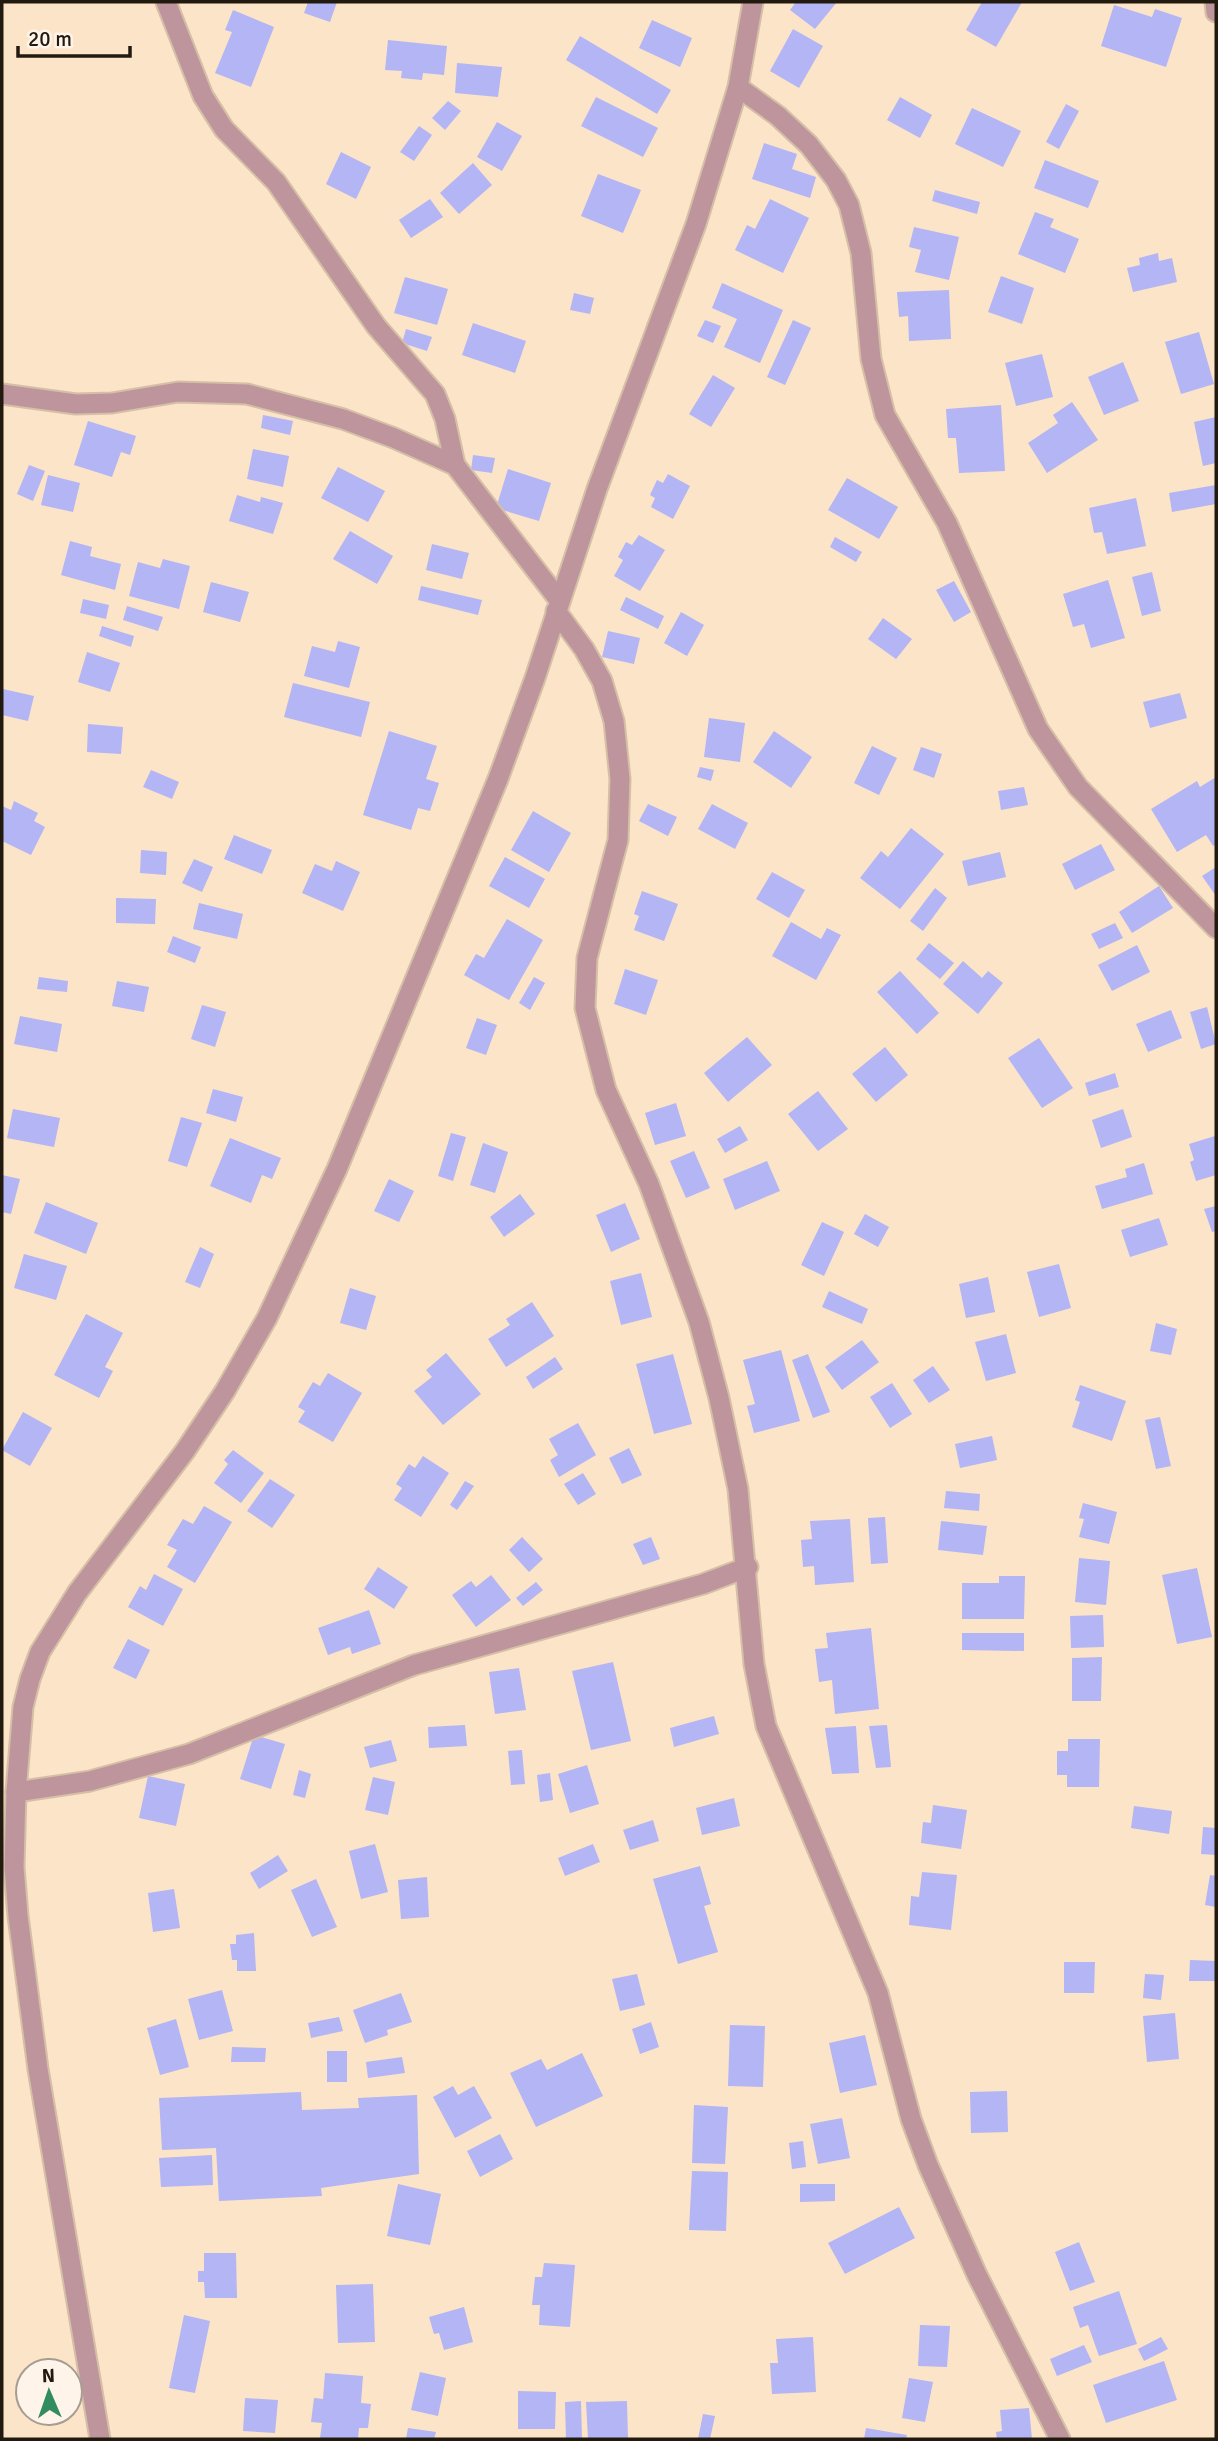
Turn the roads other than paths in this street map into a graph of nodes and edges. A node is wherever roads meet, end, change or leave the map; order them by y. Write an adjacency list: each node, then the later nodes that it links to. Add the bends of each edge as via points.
1 (166, 2): 7 (street, via 204,96 224,129 276,182 376,326 435,394)
2 (753, 2): 5 (street)
3 (1215, 2): 4 (street)
4 (1216, 12)
5 (738, 87): 8 (street, via 696,225); 9 (street, via 809,145 849,205 861,253 871,359 885,415 951,533 1038,729 1111,823)
6 (2, 394): 7 (street, via 76,404 188,392 247,394 343,419)
7 (456, 465): 8 (street)
8 (557, 606): 10 (street, via 602,681 618,750 618,840 584,979 590,1035 606,1090 649,1184 699,1322 729,1443); 11 (street, via 498,779 308,1236 225,1391 77,1592 40,1652 23,1707)
9 (1216, 928)
10 (748, 1567): 11 (street, via 703,1584 414,1665 188,1754 90,1781); 14 (street, via 756,1675 777,1760 878,1993 928,2165)
11 (16, 1792): 12 (street)
12 (8, 1867): 13 (street)
13 (100, 2439)
14 (1059, 2439)

